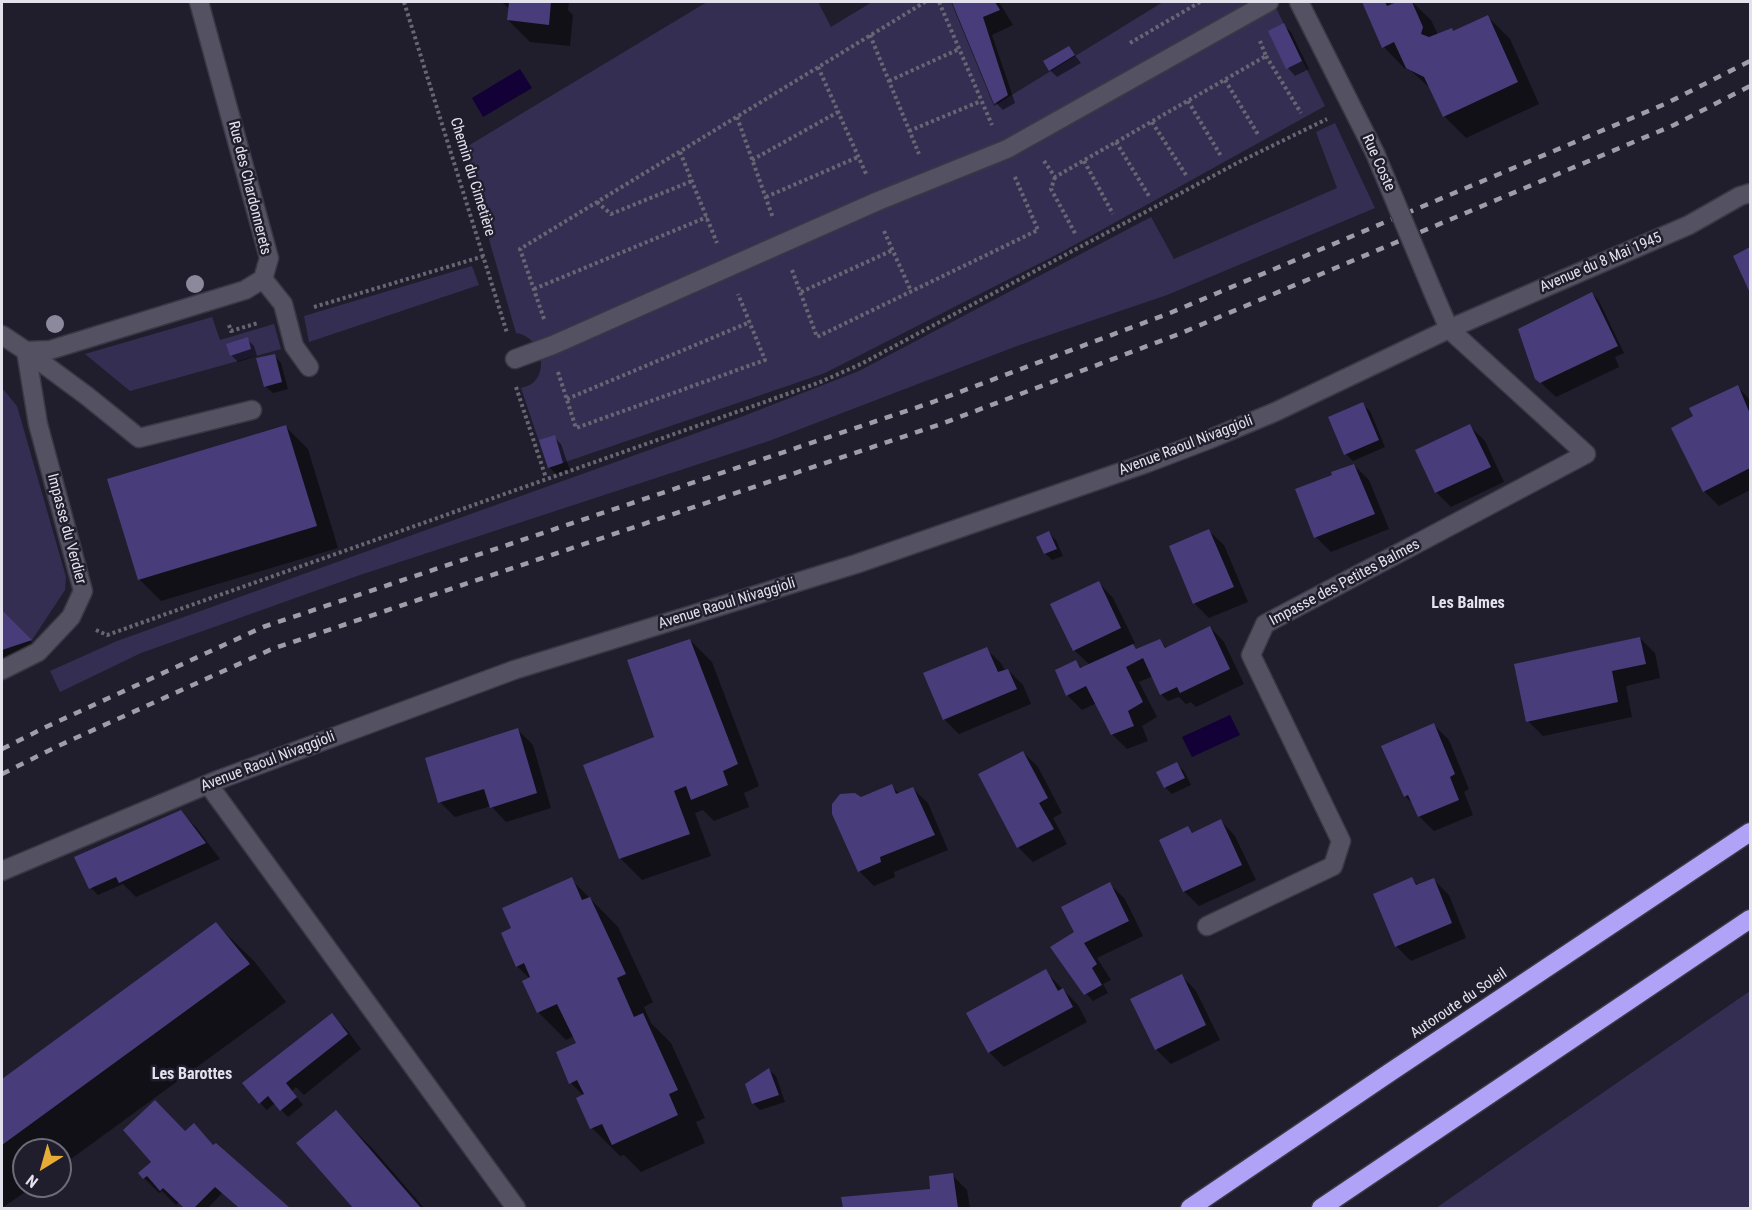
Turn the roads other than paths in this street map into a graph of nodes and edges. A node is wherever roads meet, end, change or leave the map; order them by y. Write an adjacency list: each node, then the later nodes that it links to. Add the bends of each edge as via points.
1 (199, 2): 5 (street, Rue des Chardonnerets, via 269,258)
2 (1269, 2): 9 (street, via 1007,149)
3 (1299, 2): 6 (street, Rue Coste, bridge, via 1375,153)
4 (1750, 193): 6 (street, Avenue du 8 Mai 1945, via 1689,225)
5 (263, 279): 8 (street, via 245,290 50,350); 10 (street, via 283,304 294,346)
6 (1449, 329): 13 (street, Avenue Raoul Nivaggioli, via 1275,412 1147,463 856,564 514,670); 17 (street, Impasse des Petites Balmes, via 1586,454 1265,624 1251,655 1341,841 1333,866)
7 (2, 335): 8 (street)
8 (26, 351): 11 (street, via 139,438); 12 (street, Impasse du Verdier, via 38,424 83,591 71,617 38,652)
9 (515, 359)
10 (309, 367)
11 (252, 410)
12 (2, 670)
13 (208, 784): 15 (street, Avenue Raoul Nivaggioli); 18 (street)
14 (1750, 832): 19 (highway, Autoroute du Soleil)
15 (2, 872)
16 (1750, 919): 20 (highway)
17 (1207, 926)
18 (516, 1209)
19 (1190, 1209)
20 (1322, 1209)

